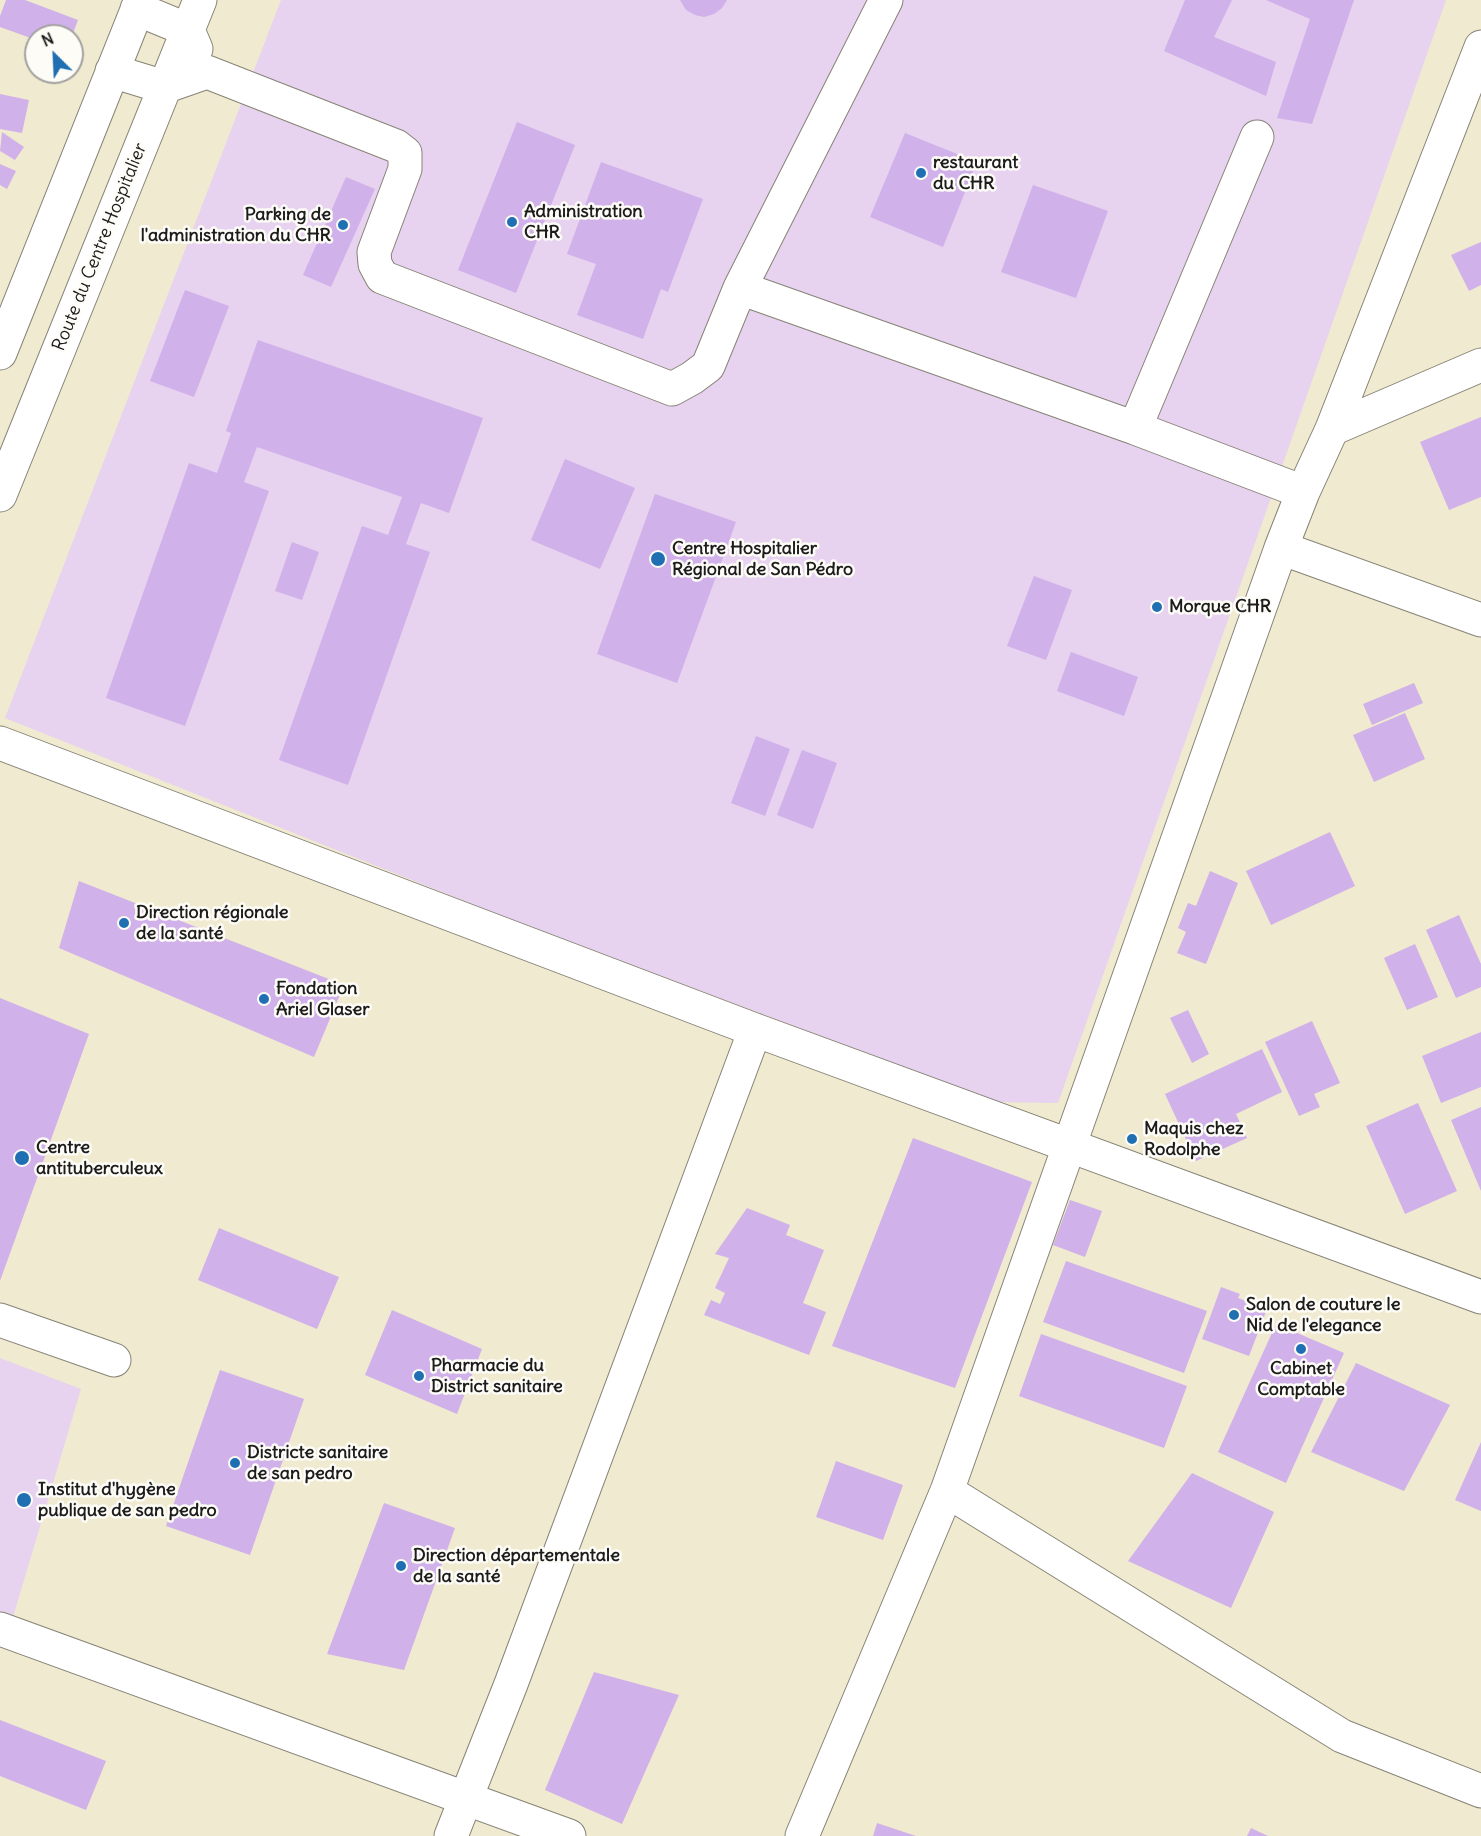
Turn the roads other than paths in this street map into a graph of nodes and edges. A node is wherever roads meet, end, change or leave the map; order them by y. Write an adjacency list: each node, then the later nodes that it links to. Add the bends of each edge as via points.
1 (200, 0): 4 (street, Route du Centre Hospitalier)
2 (886, 0): 10 (street)
3 (139, 4): 4 (street); 6 (street)
4 (188, 30): 7 (street); 8 (street, Route du Centre Hospitalier)
5 (1481, 47): 14 (street)
6 (112, 71): 8 (street); 11 (street)
7 (207, 72): 8 (street); 10 (street, via 396,146 405,153 405,169 374,252 382,277 672,388 708,366)
8 (164, 87): 16 (street, Route du Centre Hospitalier)
9 (1257, 137): 13 (street)
10 (740, 288): 13 (street)
11 (0, 353)
12 (1481, 365): 14 (street)
13 (1135, 428): 15 (street)
14 (1332, 429): 15 (street)
15 (1302, 492): 17 (street)
16 (0, 495)
17 (1281, 548): 18 (street); 21 (street)
18 (1481, 620)
19 (0, 743): 20 (street)
20 (755, 1030): 21 (street); 28 (street)
21 (1070, 1145): 22 (street); 25 (street)
22 (1481, 1297)
23 (0, 1320): 24 (street)
24 (114, 1359)
25 (947, 1491): 27 (street, via 1342,1736); 31 (street)
26 (0, 1629): 28 (street)
27 (1481, 1791)
28 (467, 1797): 29 (street); 30 (street)
29 (452, 1836)
30 (569, 1836)
31 (802, 1836)

